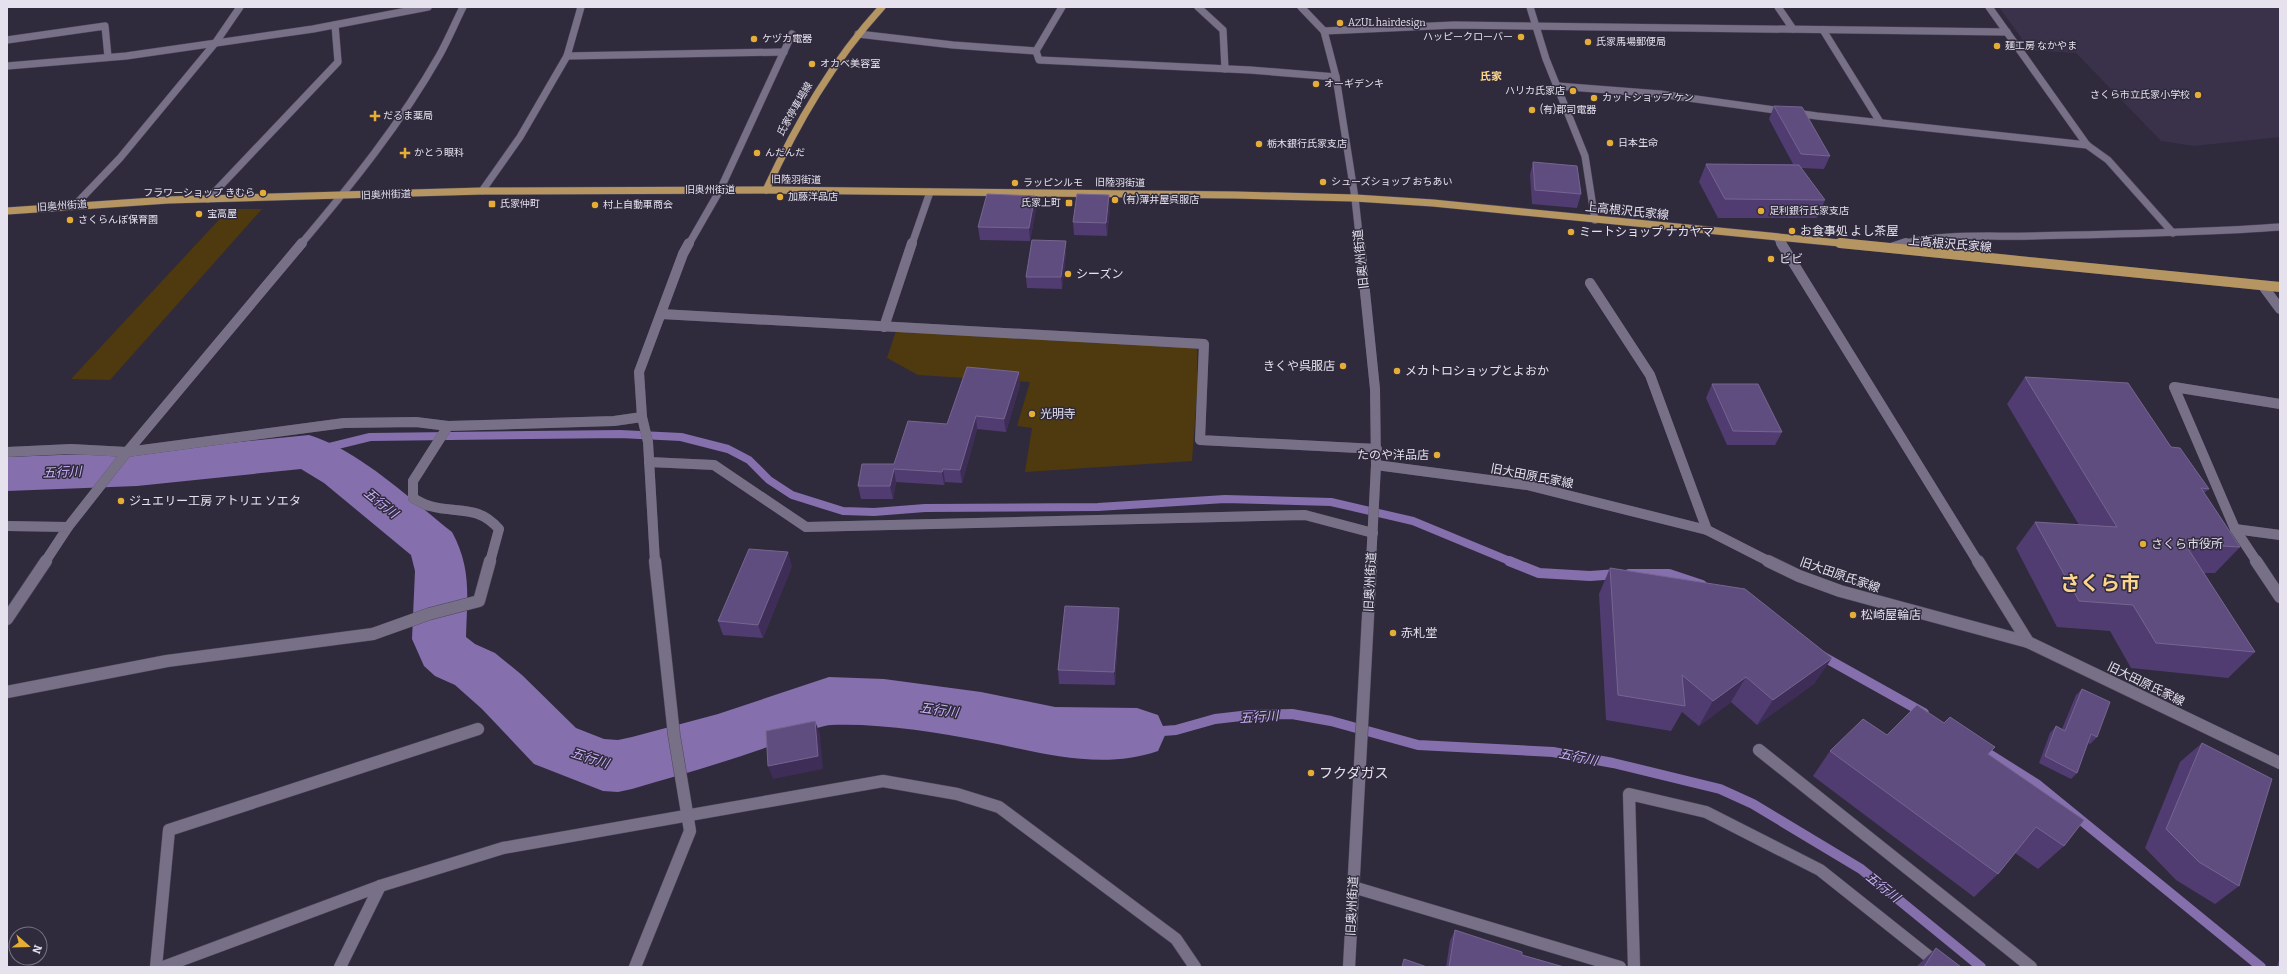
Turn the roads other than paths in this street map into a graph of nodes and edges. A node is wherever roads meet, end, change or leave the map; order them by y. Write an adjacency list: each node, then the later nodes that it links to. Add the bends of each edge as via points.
1 (240, 7): 21 (street)
2 (424, 7): 12 (street)
3 (463, 7): 36 (street, via 439,56 393,126)
4 (581, 7): 24 (street)
5 (882, 7): 19 (main road, 氏家停車場線)
6 (1062, 7): 22 (street)
7 (1198, 7): 27 (street, via 1223,30)
8 (1301, 7): 16 (street)
9 (1530, 7): 13 (street)
10 (1778, 7): 14 (street)
11 (1989, 7): 17 (street)
12 (335, 25): 21 (street); 38 (street, via 338,62)
13 (1536, 26): 14 (street); 16 (street, via 1454,25); 29 (street)
14 (1792, 29): 15 (street)
15 (1823, 30): 17 (street); 30 (street)
16 (1324, 31): 28 (street, 旧奥州街道)
17 (2007, 32): 31 (street)
18 (792, 34): 23 (street)
19 (858, 34): 22 (street); 33 (main road, 氏家停車場線, via 810,99 790,135)
20 (7, 40): 25 (street, via 105,26)
21 (216, 42): 25 (street); 39 (street, via 120,158)
22 (1036, 51): 27 (street, via 1039,60)
23 (784, 52): 24 (street); 32 (street)
24 (567, 56): 34 (street, via 520,137)
25 (108, 57): 26 (street)
26 (7, 66)
27 (1225, 69): 28 (street)
28 (1336, 77): 37 (street, 旧奥州街道)
29 (1557, 86): 30 (street, via 1660,94 1817,116); 41 (street, via 1588,168)
30 (1880, 122): 31 (street)
31 (2087, 145): 43 (street, via 2108,160)
32 (720, 190): 33 (main road, 旧奥州街道); 34 (main road, 旧奥州街道); 50 (street, via 683,254)
33 (766, 190): 35 (main road, 旧陸羽街道)
34 (482, 191): 36 (main road, 旧奥州街道)
35 (930, 192): 37 (main road, 旧陸羽街道); 51 (street)
36 (342, 196): 38 (main road, 旧奥州街道); 57 (street)
37 (1355, 198): 41 (main road, 上高根沢氏家線, via 1433,203); 55 (street, 旧奥州街道, via 1375,389)
38 (208, 199): 39 (main road, 旧奥州街道)
39 (75, 205): 40 (main road, 旧奥州街道)
40 (7, 211)
41 (1595, 220): 44 (main road, 上高根沢氏家線)
42 (2280, 227): 43 (street)
43 (2173, 233): 45 (street, via 1917,240)
44 (1778, 239): 45 (main road, 上高根沢氏家線); 68 (street)
45 (1887, 250): 47 (main road, 上高根沢氏家線)
46 (1590, 283): 63 (street, via 1650,375)
47 (2263, 286): 48 (main road, 上高根沢氏家線); 49 (street)
48 (2280, 288)
49 (2280, 309)
50 (661, 314): 51 (street); 53 (street, via 639,372)
51 (884, 327): 55 (street, via 1204,344 1200,440)
52 (2280, 404): 62 (street, via 2174,387)
53 (642, 417): 54 (street, via 614,421); 58 (street, via 648,442)
54 (445, 430): 57 (street, via 416,422 344,423); 69 (street, via 413,481 412,498 432,507 477,512 491,518 499,529 479,601 461,604 373,634 167,661)
55 (1377, 449): 59 (street, 旧奥州街道)
56 (7, 452): 57 (street, via 71,449)
57 (127, 452): 61 (street)
58 (649, 462): 64 (street, via 714,465 806,527 1305,515); 73 (street, via 656,581)
59 (1376, 465): 63 (street, 旧大田原氏家線, via 1527,485); 64 (street, 旧奥州街道)
60 (7, 526): 61 (street)
61 (68, 527): 67 (street)
62 (2235, 529): 65 (street); 66 (street)
63 (1707, 530): 68 (street, 旧大田原氏家線, via 1798,576 1840,591)
64 (1373, 533): 75 (street, 旧奥州街道)
65 (2280, 536)
66 (2280, 598)
67 (7, 619)
68 (2028, 642): 72 (street, 旧大田原氏家線)
69 (7, 692)
70 (478, 729): 76 (street, via 169,830)
71 (1759, 750): 85 (street)
72 (2280, 763)
73 (686, 815): 74 (street, via 502,848); 79 (street, via 690,830); 80 (street, via 883,781 957,794 999,807 1036,833 1176,939)
74 (380, 886): 77 (street); 78 (street)
75 (1353, 887): 81 (street, 旧奥州街道); 82 (street)
76 (156, 967)
77 (163, 967)
78 (340, 967)
79 (635, 967)
80 (1195, 967)
81 (1349, 967)
82 (1620, 967)
83 (1634, 967): 84 (street, via 1629,794 1706,812 1820,870)
84 (1942, 967)
85 (2032, 967)

